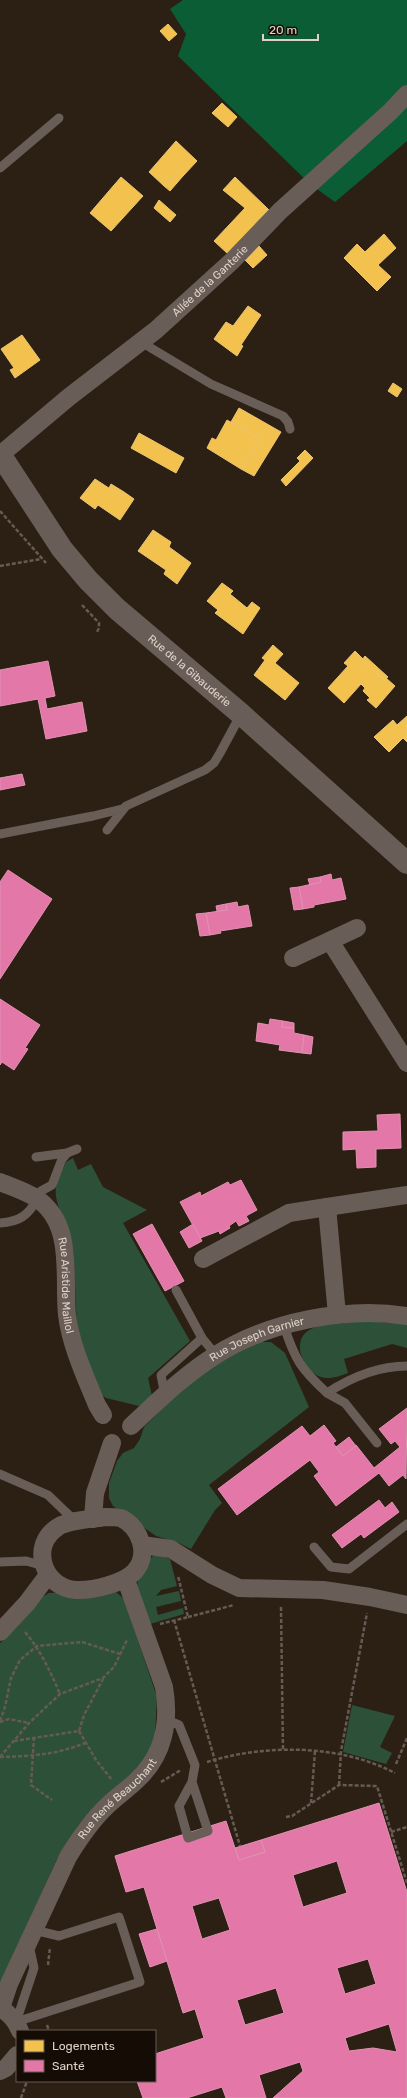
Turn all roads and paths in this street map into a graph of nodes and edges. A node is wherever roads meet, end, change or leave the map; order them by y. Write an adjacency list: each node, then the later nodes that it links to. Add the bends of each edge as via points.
1 (407, 94): 4 (street, Allée de la Ganterie, via 280,211 232,261)
2 (59, 118): 3 (lane)
3 (0, 168)
4 (141, 342): 5 (lane, via 211,384 283,416); 6 (street, Allée de la Ganterie, via 69,397)
5 (290, 429)
6 (2, 461): 9 (street, Rue de la Gibauderie, via 62,549 88,580 117,609)
7 (42, 559): 8 (path)
8 (0, 566)
9 (241, 714): 10 (lane, via 214,763 205,770); 13 (street, Rue de la Gibauderie)
10 (122, 809): 11 (lane); 12 (lane)
11 (107, 830)
12 (0, 834)
13 (407, 863)
14 (357, 928): 15 (street)
15 (330, 941): 16 (street); 17 (street)
16 (293, 958)
17 (407, 1063)
18 (77, 1149): 19 (lane)
19 (67, 1153): 20 (lane); 22 (lane, via 52,1185)
20 (36, 1157)
21 (0, 1182): 22 (street, Rue Aristide Maillol)
22 (39, 1195): 25 (lane, via 30,1212 23,1217); 36 (street, Rue Aristide Maillol, via 62,1234 67,1314 71,1334)
23 (407, 1195): 24 (street)
24 (327, 1207): 26 (street, via 289,1212); 28 (street)
25 (0, 1223)
26 (203, 1259)
27 (176, 1290): 31 (lane)
28 (337, 1315): 29 (street, Rue Joseph Garnier); 30 (street, Rue Joseph Garnier)
29 (407, 1316)
30 (284, 1326): 32 (street, Rue Joseph Garnier, via 248,1339); 34 (lane, via 293,1352 306,1374)
31 (202, 1338): 32 (lane); 35 (lane, via 161,1375)
32 (216, 1355): 35 (street, Rue Joseph Garnier)
33 (407, 1366): 34 (lane, via 393,1366 346,1380)
34 (326, 1393): 39 (lane, via 345,1403)
35 (165, 1395): 37 (street, Rue Joseph Garnier)
36 (103, 1415)
37 (131, 1426)
38 (112, 1443): 41 (street)
39 (377, 1443)
40 (0, 1474): 41 (lane, via 48,1495)
41 (84, 1521): 43 (street, via 106,1517 119,1518 130,1524); 46 (street, via 60,1526 50,1533 42,1553)
42 (407, 1524): 44 (lane, via 349,1569 331,1567)
43 (142, 1545): 48 (street, via 142,1558 136,1571); 49 (street, via 171,1549 221,1581 239,1588)
44 (314, 1547)
45 (0, 1562): 46 (lane, via 26,1561)
46 (46, 1571): 48 (street, via 57,1584 66,1589 79,1590); 55 (street)
47 (177, 1571): 53 (path)
48 (126, 1580): 56 (street, Rue René Beauchant)
49 (281, 1589): 50 (street, via 323,1590); 69 (path)
50 (370, 1597): 52 (street); 75 (path, via 340,1752)
51 (235, 1605): 53 (path)
52 (407, 1605)
53 (188, 1617): 54 (path)
54 (174, 1620): 56 (path); 82 (path)
55 (6, 1627): 57 (path, via 19,1626)
56 (143, 1629): 58 (path, via 132,1634); 61 (street, Rue René Beauchant, via 164,1687)
57 (37, 1646): 58 (path, via 82,1642); 60 (path); 62 (path, via 20,1660 11,1678)
58 (120, 1654): 59 (path, via 114,1667)
59 (103, 1678): 60 (path); 64 (path)
60 (60, 1694): 63 (path)
61 (167, 1720): 74 (lane, via 176,1722 182,1730 195,1765); 76 (street, Rue René Beauchant, via 163,1741 156,1757 147,1770)
62 (0, 1721): 63 (path, via 9,1719)
63 (29, 1723): 67 (path)
64 (79, 1730): 65 (path); 68 (path)
65 (34, 1737): 67 (path); 71 (path)
66 (407, 1738): 73 (path)
67 (13, 1741): 72 (path)
68 (85, 1743): 71 (path, via 62,1752); 76 (path)
69 (283, 1750)
70 (314, 1752): 78 (path)
71 (34, 1756): 72 (path); 77 (path, via 31,1785)
72 (0, 1757)
73 (396, 1764)
74 (192, 1782): 74 (lane, via 179,1806 188,1838 208,1831)
75 (339, 1785): 78 (path); 81 (path, via 377,1786)
76 (124, 1792): 84 (street, Rue René Beauchant, via 98,1815 79,1839)
77 (52, 1800)
78 (311, 1804): 79 (path)
79 (286, 1817)
80 (407, 1827): 81 (path)
81 (391, 1832): 83 (path)
82 (240, 1846)
83 (407, 1883)
84 (31, 1936): 85 (street, Rue René Beauchant); 86 (lane, via 34,1968); 86 (lane, via 59,1936 119,1917 140,1982)
85 (0, 2008): 86 (street, via 10,2014)
86 (18, 2027)
87 (16, 2056): 88 (street)
88 (0, 2071)
89 (27, 2082): 90 (path)
90 (21, 2098)

